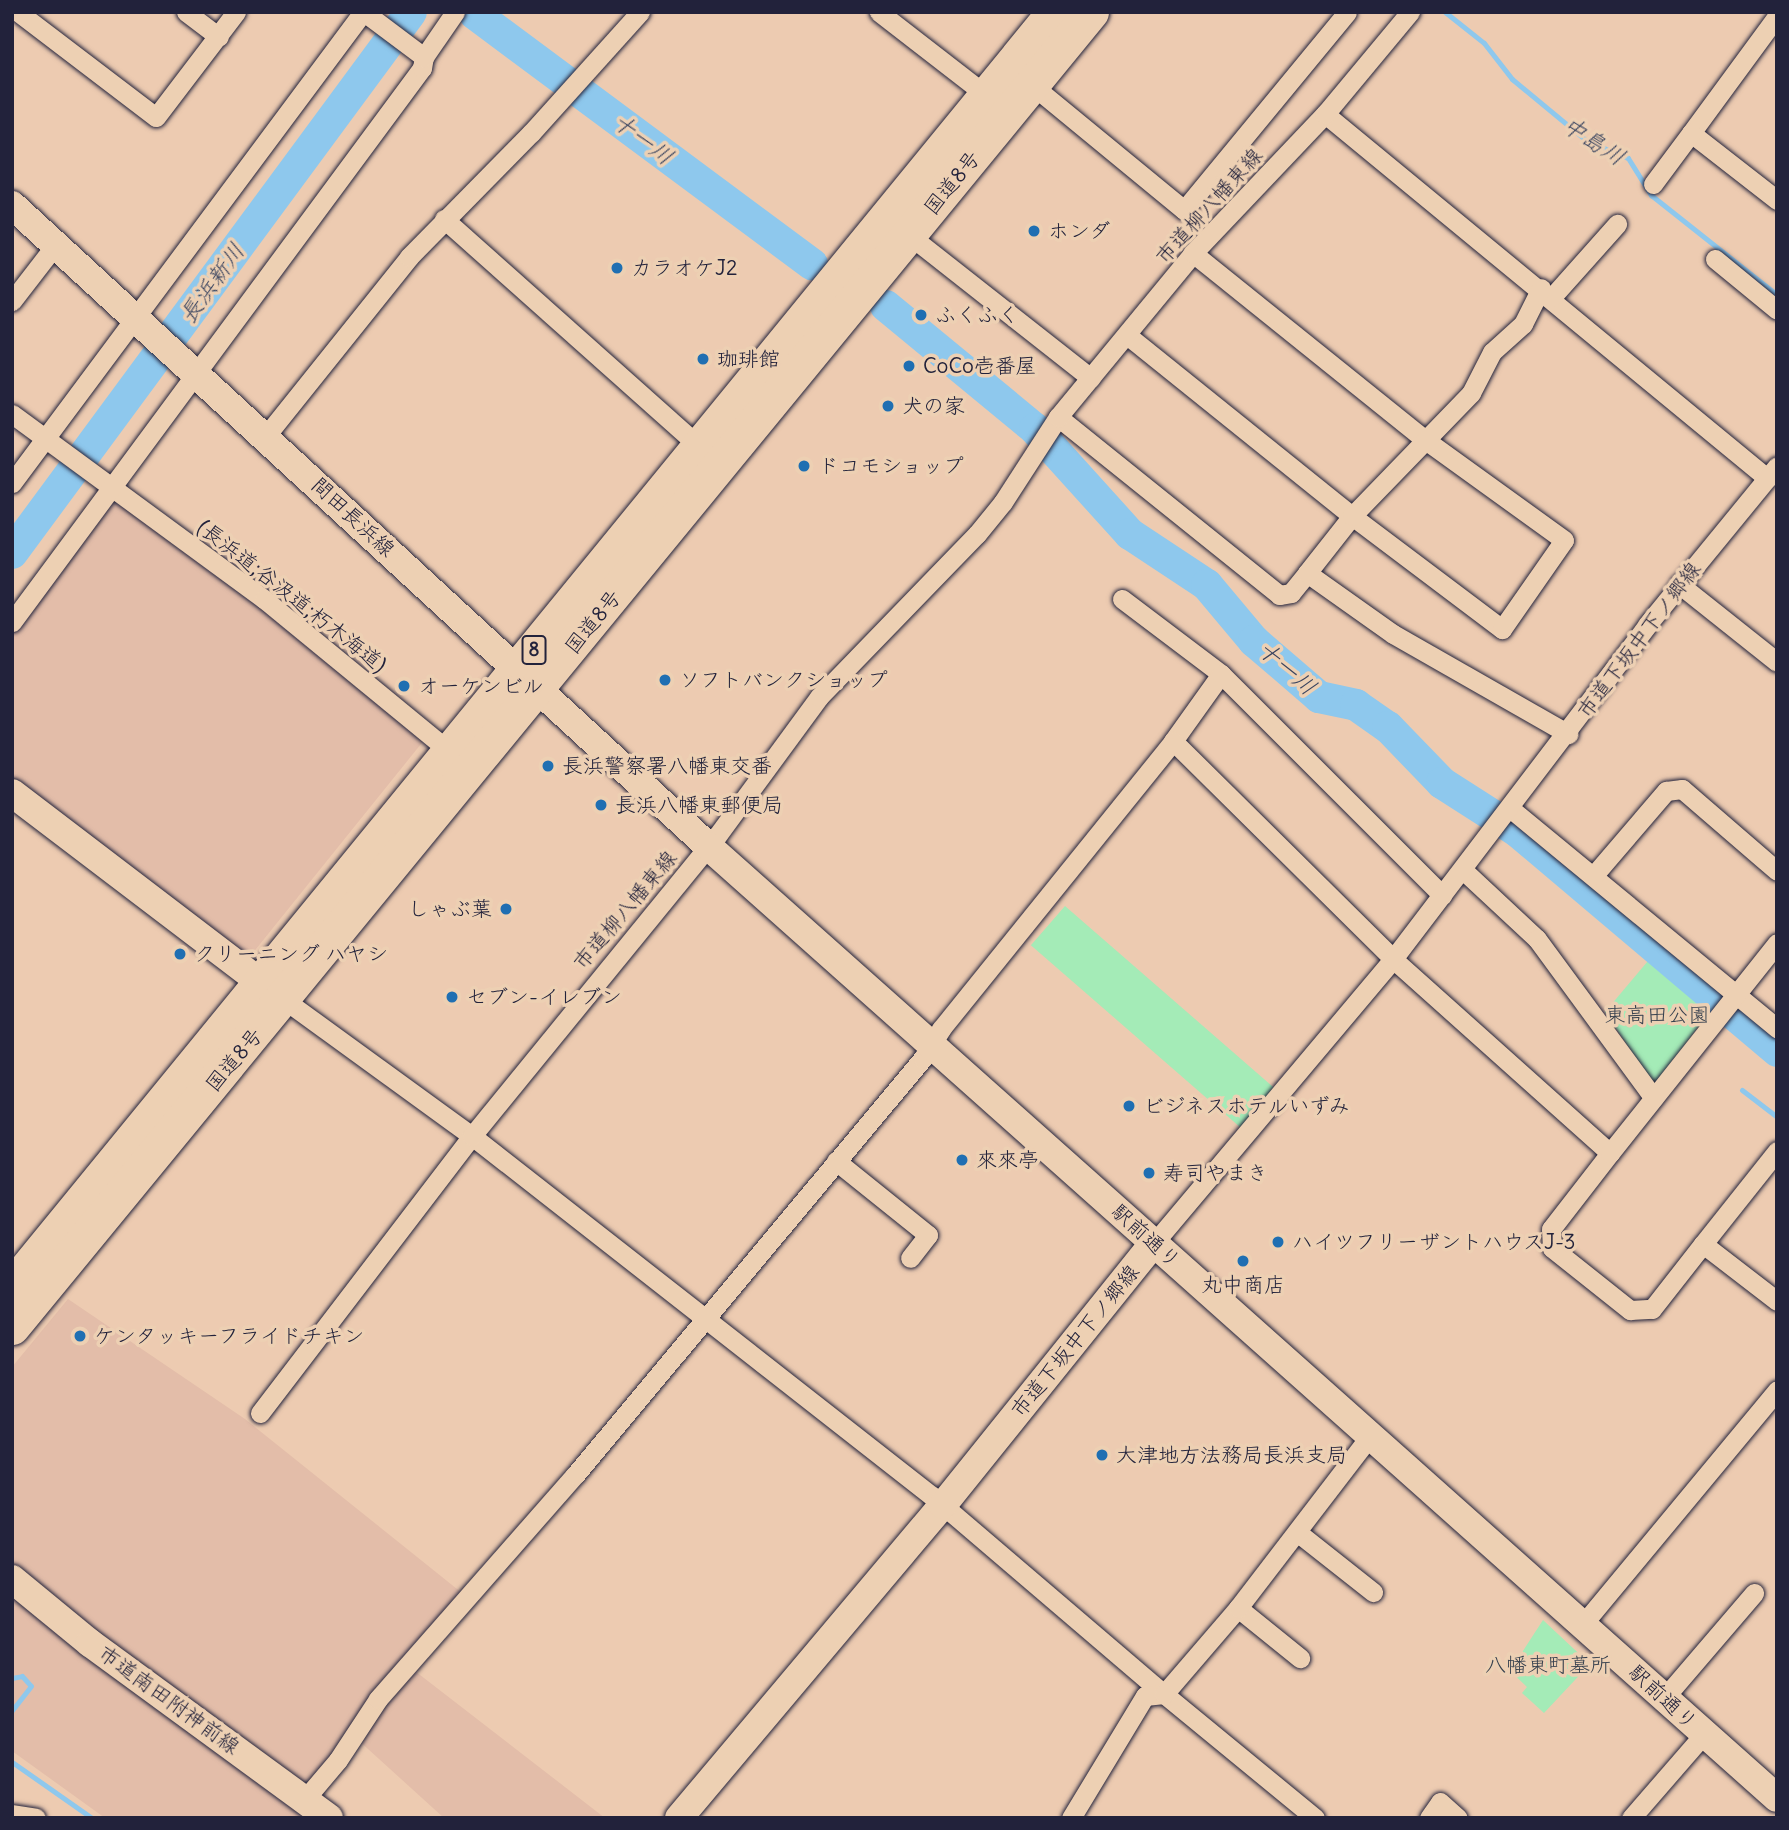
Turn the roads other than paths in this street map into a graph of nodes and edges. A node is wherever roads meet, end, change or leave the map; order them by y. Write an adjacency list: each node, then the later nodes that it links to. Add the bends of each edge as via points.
1 (186, 12): 13 (street)
2 (236, 12): 13 (street)
3 (455, 12): 14 (street)
4 (640, 12): 22 (street)
5 (879, 12): 16 (street)
6 (1054, 12): 16 (highway, 国道8号 / 8)
7 (1091, 12): 15 (highway, 国道8号 / 8)
8 (1346, 12): 15 (street, via 1184,210)
9 (1410, 12): 17 (street, 市道柳八幡東線)
10 (23, 14): 13 (street, via 156,117)
11 (366, 14): 14 (street); 31 (street)
12 (1777, 16): 18 (street)
13 (219, 37)
14 (421, 54): 33 (street, via 422,68)
15 (1032, 85): 24 (highway, 国道8号 / 8)
16 (986, 95): 40 (highway, 国道8号 / 8)
17 (1325, 114): 26 (street, 市道柳八幡東線); 28 (street)
18 (1691, 133): 19 (street); 20 (street)
19 (1653, 184)
20 (1777, 200)
21 (12, 205): 25 (main road)
22 (444, 219): 37 (street); 40 (street)
23 (1616, 224): 28 (street)
24 (909, 235): 34 (street); 51 (highway, 国道8号 / 8)
25 (56, 244): 29 (street); 31 (main road)
26 (1193, 253): 32 (street, 市道柳八幡東線); 38 (street)
27 (1715, 259): 30 (street)
28 (1546, 292): 38 (street, via 1489,357 1471,393); 41 (street)
29 (12, 301)
30 (1777, 310)
31 (140, 321): 33 (main road, 間田長浜線); 39 (street)
32 (1127, 335): 34 (street, 市道柳八幡東線); 44 (street)
33 (192, 369): 37 (main road, 間田長浜線); 42 (street)
34 (1091, 378): 36 (street, 市道柳八幡東線)
35 (12, 414): 39 (street, (長浜道;谷汲道;朽木海道))
36 (1058, 417): 45 (street, via 1279,594 1291,593); 57 (street, 市道柳八幡東線, via 976,534 820,697)
37 (265, 437): 51 (main road, 間田長浜線)
38 (1424, 439): 44 (street); 44 (street, via 1564,540 1502,629)
39 (50, 441): 42 (street, (長浜道;谷汲道;朽木海道)); 43 (street)
40 (699, 446): 51 (highway, 国道8号 / 8)
41 (1772, 472): 46 (street, 市道下坂中下ノ郷線)
42 (108, 482): 48 (street); 54 (street, (長浜道;谷汲道;朽木海道), via 264,599)
43 (12, 483)
44 (1352, 516): 45 (street)
45 (1307, 573): 52 (street, via 1393,634)
46 (1679, 584): 49 (street); 52 (street, 市道下坂中下ノ郷線)
47 (1122, 599): 50 (street)
48 (12, 622)
49 (1777, 662)
50 (1221, 674): 53 (street); 61 (street)
51 (528, 680): 54 (highway, 国道8号 / 8); 57 (main road, 駅前通り); 64 (highway, 国道8号 / 8)
52 (1568, 734): 56 (street, 市道下坂中下ノ郷線)
53 (1173, 741): 63 (street); 67 (street)
54 (450, 752): 64 (highway, 国道8号 / 8)
55 (12, 793): 64 (main road)
56 (1504, 818): 58 (street, 市道下坂中下ノ郷線); 60 (street)
57 (708, 846): 67 (main road, 駅前通り); 69 (street, 市道柳八幡東線)
58 (1463, 870): 61 (street, 市道下坂中下ノ郷線); 68 (street, via 1537,939)
59 (1777, 871): 60 (street, via 1682,789 1665,791)
60 (1594, 875): 65 (street)
61 (1442, 895): 63 (street, 市道下坂中下ノ郷線)
62 (1777, 943): 65 (street)
63 (1393, 959): 71 (street); 73 (street, 市道下坂中下ノ郷線)
64 (272, 991): 69 (street); 76 (highway, 国道8号 / 8); 79 (highway, 国道8号 / 8)
65 (1730, 1003): 66 (street); 68 (street)
66 (1777, 1028)
67 (933, 1044): 72 (street); 73 (main road, 駅前通り)
68 (1654, 1098): 71 (street)
69 (472, 1136): 78 (street); 81 (street, 市道柳八幡東線)
70 (1777, 1151): 74 (street)
71 (1610, 1153): 74 (street, via 1551,1228 1552,1248 1630,1310 1652,1309)
72 (836, 1161): 75 (street, via 928,1235); 78 (street)
73 (1154, 1243): 82 (main road, 駅前通り); 83 (main road, 市道下坂中下ノ郷線)
74 (1703, 1244): 77 (street)
75 (910, 1258)
76 (12, 1286)
77 (1777, 1301)
78 (704, 1317): 83 (street); 95 (street, via 575,1475 378,1699 338,1760)
79 (12, 1327)
80 (1777, 1391): 89 (street)
81 (260, 1413)
82 (1369, 1437): 84 (street); 89 (main road, 駅前通り)
83 (943, 1505): 91 (street); 98 (main road, 市道下坂中下ノ郷線)
84 (1297, 1532): 86 (street); 88 (street)
85 (12, 1579): 95 (main road, 市道南田附神前線, via 90,1643)
86 (1373, 1592)
87 (1754, 1593): 92 (street)
88 (1238, 1608): 90 (street); 91 (street)
89 (1583, 1624): 92 (main road, 駅前通り)
90 (1300, 1658)
91 (1164, 1694): 99 (street, via 1145,1696); 100 (street)
92 (1665, 1698): 93 (main road, 駅前通り)
93 (1704, 1734): 94 (main road, 駅前通り); 103 (street)
94 (1777, 1798)
95 (321, 1812)
96 (12, 1814): 97 (street)
97 (36, 1818)
98 (679, 1818)
99 (1071, 1818)
100 (1315, 1818)
101 (1429, 1818): 102 (street, via 1440,1802)
102 (1458, 1818)
103 (1631, 1818)

